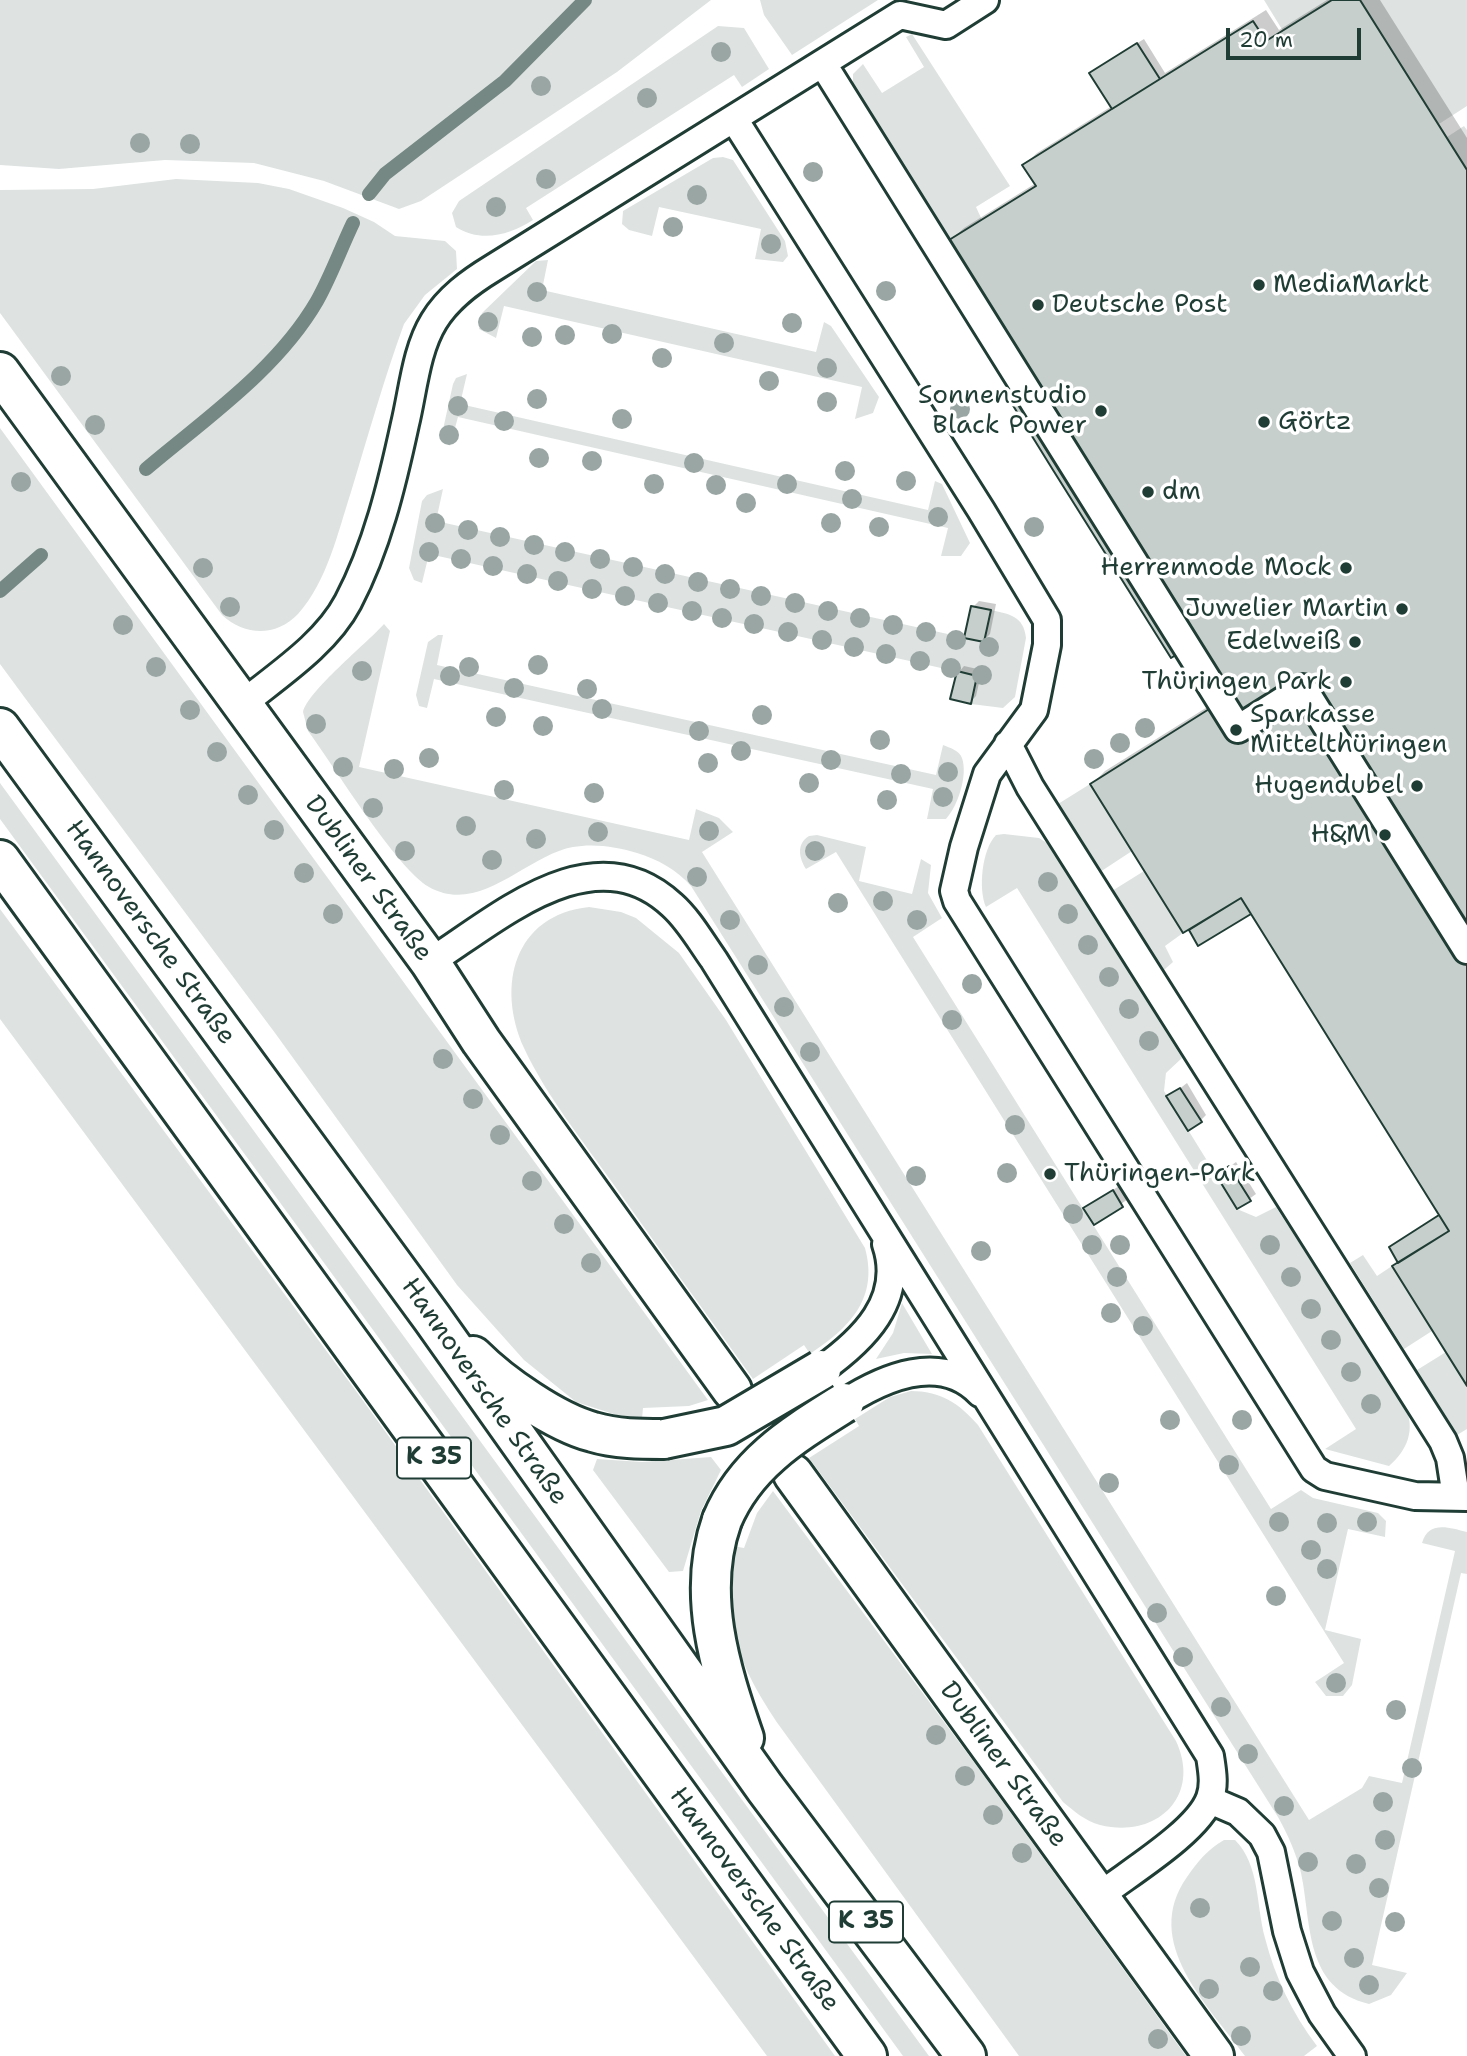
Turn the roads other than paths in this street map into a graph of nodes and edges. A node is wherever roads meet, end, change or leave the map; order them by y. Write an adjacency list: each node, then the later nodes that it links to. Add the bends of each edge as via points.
1 (985, 0): 2 (lane, via 946,25 900,15)
2 (823, 64): 3 (lane); 9 (lane, via 1238,729 1303,688)
3 (734, 118): 5 (lane, via 485,273 444,306 423,351 384,506 347,604 318,640); 7 (lane, via 1043,612 1049,635 1034,710)
4 (0, 372): 5 (main road, Dubliner Straße)
5 (241, 705): 10 (main road, Dubliner Straße)
6 (0, 728): 12 (main road, Hannoversche Straße / K 35)
7 (1008, 744): 18 (lane, via 1030,787 1443,1441); 18 (lane, via 987,774 954,891 969,921 1314,1469 1325,1476 1415,1496)
8 (0, 860): 22 (main road, Hannoversche Straße / K 35)
9 (1467, 950)
10 (430, 962): 11 (lane, via 561,883 598,875 638,883 657,893 686,921 715,960); 14 (main road, Dubliner Straße, via 481,1041)
11 (883, 1233): 13 (lane, via 891,1268 883,1306 861,1338); 16 (lane)
12 (432, 1318): 13 (main road, bridge, via 488,1371 573,1424 606,1435 664,1439 726,1426); 19 (main road, Hannoversche Straße / K 35)
13 (821, 1370)
14 (732, 1390)
15 (844, 1403): 16 (lane, via 885,1380 916,1372 965,1381); 19 (main road, bridge, via 761,1460 731,1498 712,1547 714,1630 730,1695)
16 (988, 1403): 20 (lane, via 1204,1741 1213,1773)
17 (793, 1474): 21 (main road, Dubliner Straße)
18 (1462, 1497)
19 (765, 1788): 23 (main road, Hannoversche Straße / K 35)
20 (1210, 1800): 21 (lane, via 1186,1830); 25 (lane, via 1238,1812 1262,1835 1271,1852 1300,1972)
21 (1098, 1897): 24 (main road, Dubliner Straße)
22 (867, 2056)
23 (966, 2056)
24 (1214, 2056)
25 (1352, 2056)

